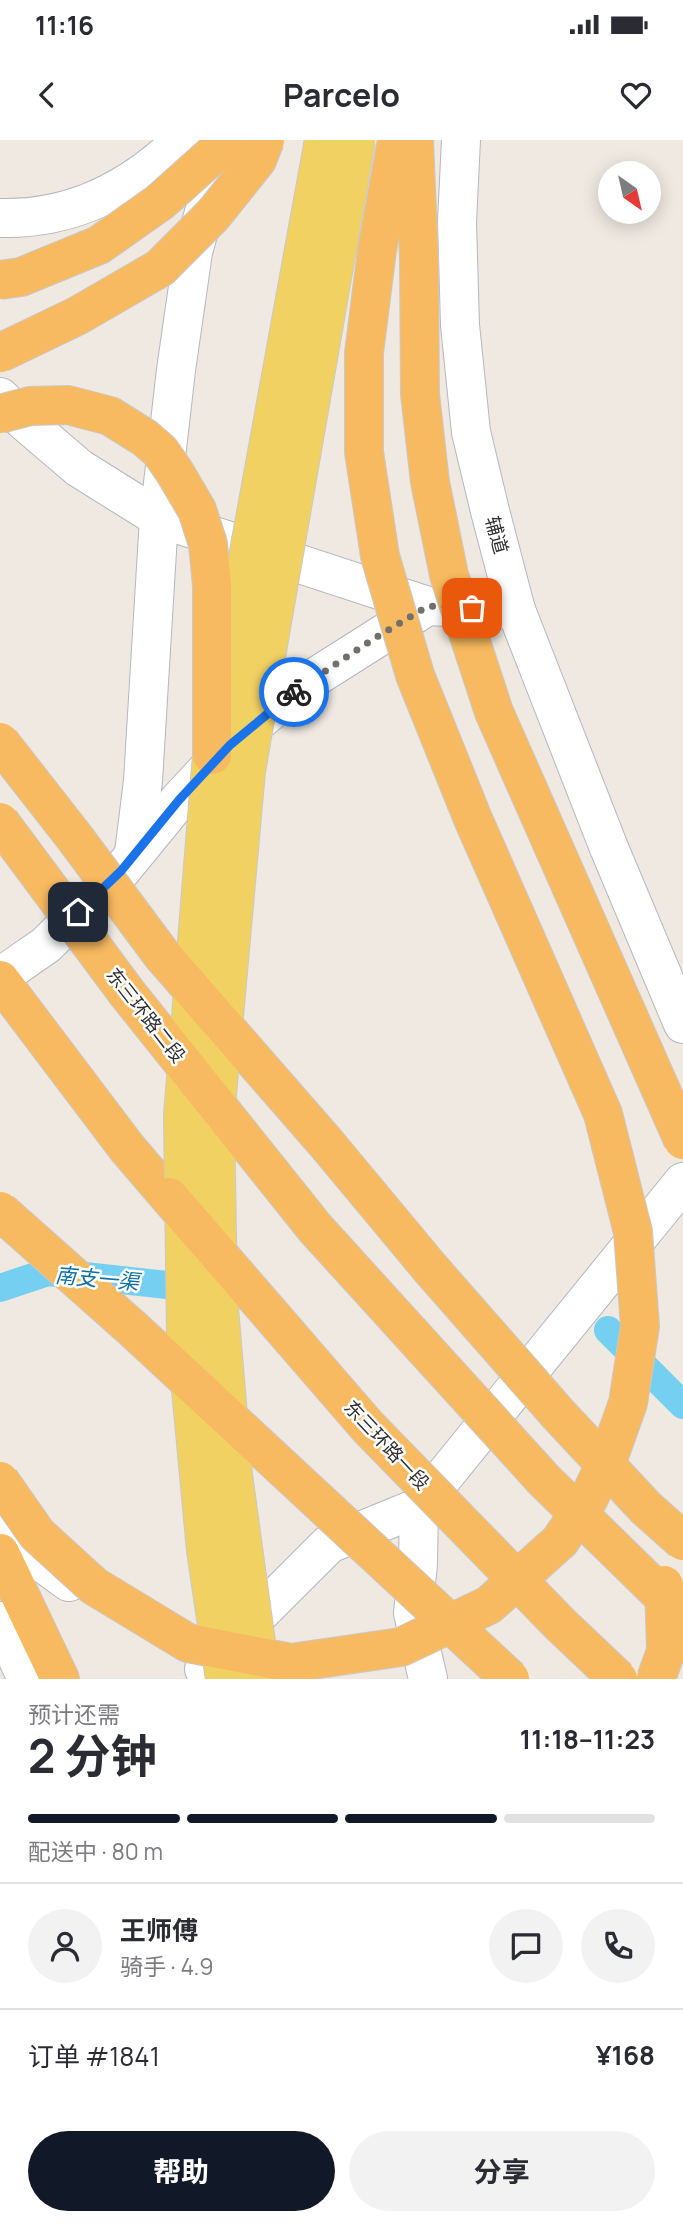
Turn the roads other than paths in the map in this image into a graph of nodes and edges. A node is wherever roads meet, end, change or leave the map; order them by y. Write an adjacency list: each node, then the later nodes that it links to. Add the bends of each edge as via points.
1 (183, 140): 9 (main road, via 120,189 73,209 22,219)
2 (224, 140): 10 (highway, bridge, via 160,202 99,245); 14 (main road, via 193,252)
3 (265, 140): 11 (highway, bridge, via 257,160 213,215 160,268)
4 (324, 140): 18 (main road, bridge)
5 (356, 140): 37 (main road, bridge, via 246,771 215,1117 218,1296 233,1475)
6 (397, 140): 26 (highway, bridge, via 364,353 364,452 380,556 415,675 603,1114 633,1232 640,1326 628,1402 589,1498 560,1541 489,1605 401,1647 291,1663 188,1643 94,1586 37,1534)
7 (414, 140): 23 (highway, bridge, via 420,394 430,482 449,575 494,712)
8 (461, 140): 16 (main road, 辅道, via 457,222 460,325 471,432)
9 (0, 218)
10 (0, 280)
11 (0, 353)
12 (0, 397): 14 (main road, via 79,468)
13 (0, 414): 18 (highway, bridge, via 30,406 68,405 110,415 160,451 174,471 197,510 208,544)
14 (159, 518): 15 (main road); 20 (main road, via 143,781)
15 (428, 606): 16 (main road); 20 (main road, via 298,688 230,745)
16 (516, 610): 22 (main road, 辅道)
17 (0, 742): 28 (highway, bridge, via 162,956 559,1415)
18 (212, 755): 34 (main road, bridge, via 183,1115 186,1336)
19 (0, 822): 32 (highway, 东三环路二段, bridge, via 127,993 315,1228 544,1480)
20 (134, 853): 21 (main road, via 46,945)
21 (0, 979): 40 (highway, 东三环路一段, bridge, via 127,1148 368,1427)
22 (683, 1024)
23 (683, 1139)
24 (683, 1182): 27 (main road)
25 (0, 1211): 39 (highway, bridge, via 134,1329)
26 (0, 1481)
27 (419, 1507): 34 (main road, via 329,1544); 38 (main road, via 414,1613)
28 (646, 1508): 30 (highway, bridge); 41 (highway, bridge, via 664,1580 666,1651)
29 (0, 1532): 34 (main road, via 122,1619)
30 (683, 1541)
31 (0, 1553): 36 (highway)
32 (683, 1616)
33 (0, 1621): 35 (main road)
34 (217, 1676)
35 (27, 1679)
36 (60, 1679)
37 (261, 1679)
38 (428, 1679)
39 (510, 1679)
40 (618, 1679)
41 (656, 1679)

